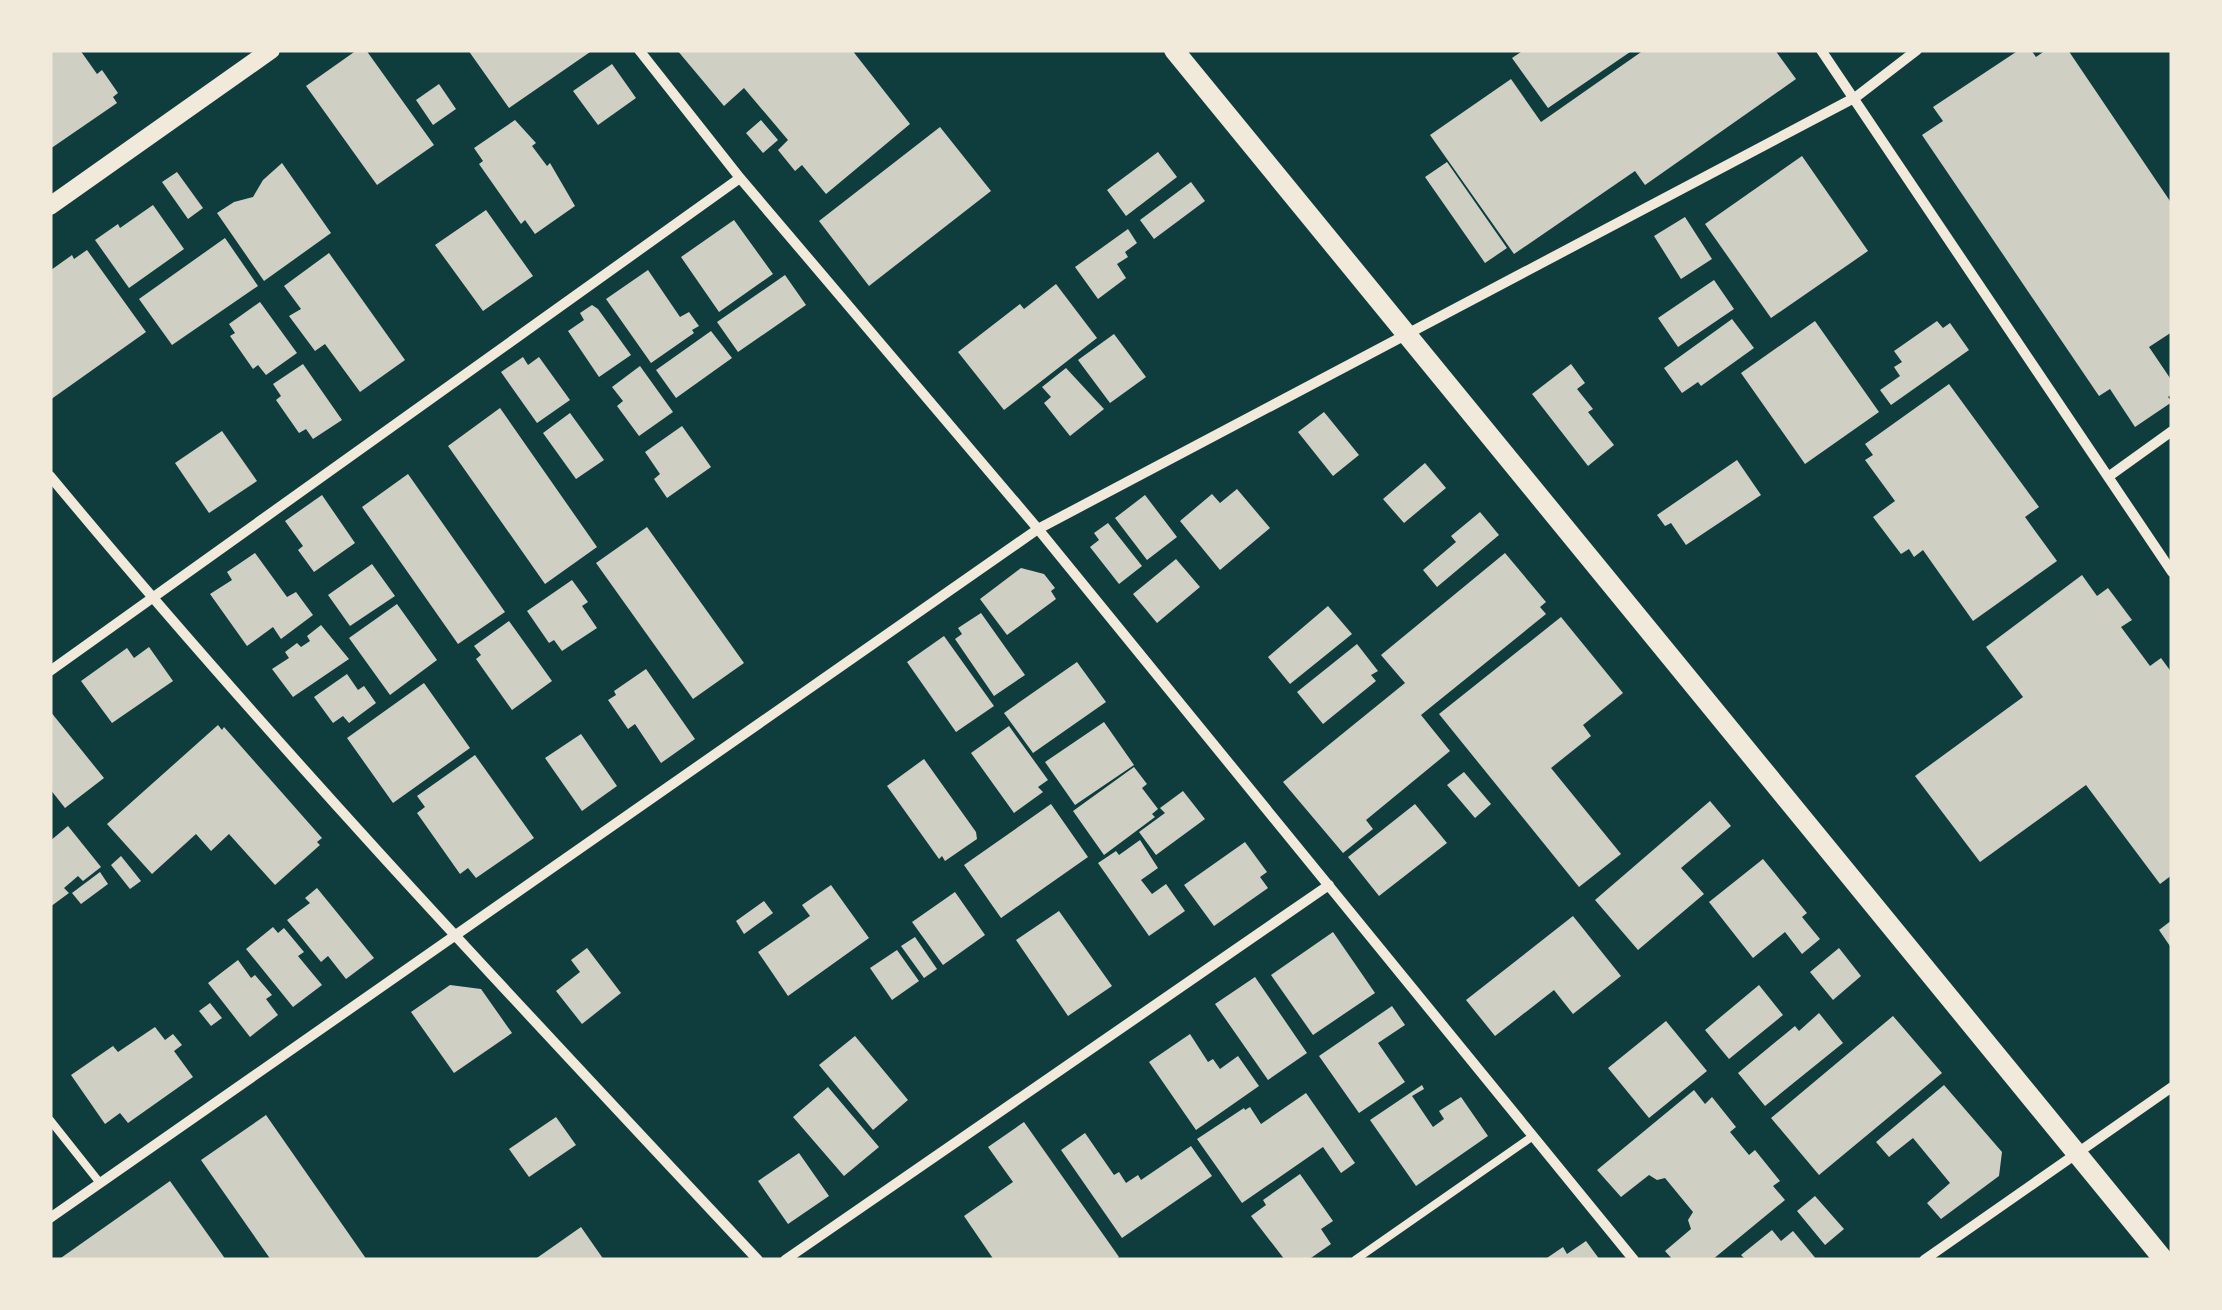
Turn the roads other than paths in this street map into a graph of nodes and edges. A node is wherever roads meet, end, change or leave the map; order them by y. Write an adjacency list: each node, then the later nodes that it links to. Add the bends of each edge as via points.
1 (270, 50): 8 (street)
2 (638, 50): 7 (street)
3 (1174, 50): 9 (main road)
4 (1821, 50): 6 (street)
5 (1916, 50): 6 (street)
6 (1856, 98): 9 (street); 12 (street)
7 (740, 178): 13 (street); 15 (street)
8 (50, 206)
9 (1408, 336): 13 (street); 22 (main road)
10 (2172, 431): 12 (street)
11 (50, 476): 15 (street)
12 (2108, 478): 14 (street)
13 (1038, 529): 17 (street); 18 (street)
14 (2172, 572)
15 (152, 600): 16 (street); 18 (street)
16 (50, 670)
17 (1329, 885): 21 (street); 26 (street)
18 (454, 935): 23 (street); 25 (street)
19 (2172, 1087): 22 (street)
20 (50, 1120): 23 (lane)
21 (1533, 1136): 27 (lane); 28 (street)
22 (2077, 1155): 29 (street); 30 (main road)
23 (100, 1183): 24 (street)
24 (50, 1218)
25 (758, 1260)
26 (785, 1260)
27 (1355, 1260)
28 (1634, 1260)
29 (1924, 1260)
30 (2164, 1260)

